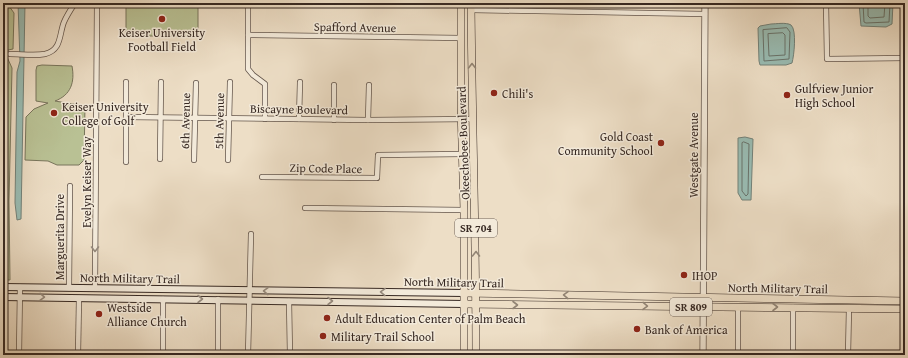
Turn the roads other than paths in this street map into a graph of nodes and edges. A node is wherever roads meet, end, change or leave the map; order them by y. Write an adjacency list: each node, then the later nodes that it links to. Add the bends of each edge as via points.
1 (75, 3): 11 (street, via 63,23 60,41 53,49 46,54)
2 (97, 3): 43 (street, Evelyn Keiser Way, one-way to 43)
3 (248, 3): 9 (street)
4 (461, 3): 10 (main road, Okeechobee Boulevard / SR 704)
5 (704, 3): 8 (street, Westgate Avenue)
6 (826, 3): 12 (street, via 827,59)
7 (472, 7): 8 (street); 29 (main road, Okeechobee Boulevard / SR 704, one-way to 7)
8 (705, 14): 52 (street, Westgate Avenue)
9 (248, 35): 10 (street, Spafford Avenue); 24 (street, via 248,69 265,84)
10 (461, 38): 28 (main road, Okeechobee Boulevard / SR 704)
11 (10, 54)
12 (905, 58)
13 (126, 82): 20 (street)
14 (161, 82): 21 (street)
15 (230, 82): 23 (street, 5th Avenue)
16 (300, 82): 25 (street)
17 (196, 83): 22 (street, 6th Avenue)
18 (334, 85): 26 (street)
19 (369, 85): 27 (street)
20 (126, 117): 21 (street, Biscayne Boulevard); 34 (street)
21 (160, 117): 22 (street, Biscayne Boulevard); 31 (street)
22 (194, 118): 23 (street, Biscayne Boulevard); 32 (street, 6th Avenue)
23 (229, 118): 24 (street, Biscayne Boulevard); 33 (street, 5th Avenue)
24 (265, 119): 25 (street, Biscayne Boulevard)
25 (299, 119): 26 (street, Biscayne Boulevard)
26 (334, 120): 27 (street, Biscayne Boulevard)
27 (368, 120): 28 (street, Biscayne Boulevard)
28 (462, 120): 29 (street, Biscayne Boulevard); 30 (main road, Okeechobee Boulevard / SR 704)
29 (472, 120): 48 (main road, Okeechobee Boulevard / SR 704, one-way to 29)
30 (463, 154): 35 (street, Zip Code Place, via 378,155 378,178); 38 (main road, Okeechobee Boulevard / SR 704)
31 (160, 159)
32 (194, 160)
33 (228, 160)
34 (126, 162)
35 (262, 177)
36 (70, 186): 42 (street, Marguerita Drive)
37 (305, 208): 38 (street)
38 (464, 210): 47 (main road, Okeechobee Boulevard / SR 704)
39 (251, 234): 45 (street)
40 (3, 287): 41 (main road, North Military Trail / SR 809)
41 (20, 287): 42 (main road, North Military Trail / SR 809); 51 (street)
42 (69, 288): 43 (main road, North Military Trail / SR 809)
43 (93, 288): 44 (main road, North Military Trail / SR 809); 53 (main road)
44 (173, 290): 45 (main road, North Military Trail / SR 809); 54 (main road)
45 (251, 290): 46 (main road, North Military Trail / SR 809, one-way to 45); 56 (street)
46 (314, 291): 47 (main road, North Military Trail / SR 809, one-way to 46); 61 (main road)
47 (464, 293): 48 (main road, North Military Trail / SR 809); 62 (main road, Okeechobee Boulevard / SR 704)
48 (476, 293): 49 (main road, North Military Trail / SR 809, one-way to 48); 63 (main road, Okeechobee Boulevard / SR 704)
49 (619, 296): 52 (main road, North Military Trail / SR 809); 64 (main road, via 613,301 579,301)
50 (3, 297): 51 (main road, North Military Trail / SR 809)
51 (20, 297): 53 (main road, North Military Trail / SR 809, one-way to 53); 71 (street)
52 (703, 297): 57 (main road, North Military Trail / SR 809); 65 (street, Westgate Avenue)
53 (79, 298): 54 (main road, North Military Trail / SR 809); 72 (street)
54 (163, 299): 55 (main road, North Military Trail / SR 809, one-way to 55); 73 (street)
55 (218, 299): 56 (main road, North Military Trail / SR 809); 74 (street)
56 (249, 300): 60 (main road, North Military Trail / SR 809); 75 (street)
57 (849, 300): 58 (main road, North Military Trail / SR 809); 68 (main road, via 845,305)
58 (858, 300): 59 (main road, North Military Trail / SR 809); 69 (main road)
59 (905, 300)
60 (289, 301): 61 (main road, North Military Trail / SR 809); 76 (street)
61 (304, 301): 62 (main road, North Military Trail / SR 809, one-way to 62)
62 (464, 304): 63 (main road, North Military Trail / SR 809); 77 (main road, Okeechobee Boulevard / SR 704)
63 (476, 304): 64 (main road, North Military Trail / SR 809, one-way to 64); 78 (main road, Okeechobee Boulevard / SR 704)
64 (568, 305): 65 (main road, North Military Trail / SR 809, one-way to 65)
65 (703, 307): 66 (main road, North Military Trail / SR 809); 79 (street, Westgate Avenue)
66 (738, 307): 67 (main road, North Military Trail / SR 809, one-way to 67); 80 (street)
67 (793, 307): 68 (main road, North Military Trail / SR 809); 81 (street)
68 (836, 308): 69 (main road, North Military Trail / SR 809)
69 (849, 308): 70 (main road, North Military Trail / SR 809); 82 (street)
70 (905, 309)
71 (19, 355)
72 (78, 355)
73 (163, 355)
74 (218, 355)
75 (248, 355)
76 (290, 355)
77 (464, 355)
78 (476, 355)
79 (703, 355)
80 (738, 355)
81 (792, 355)
82 (848, 355)

